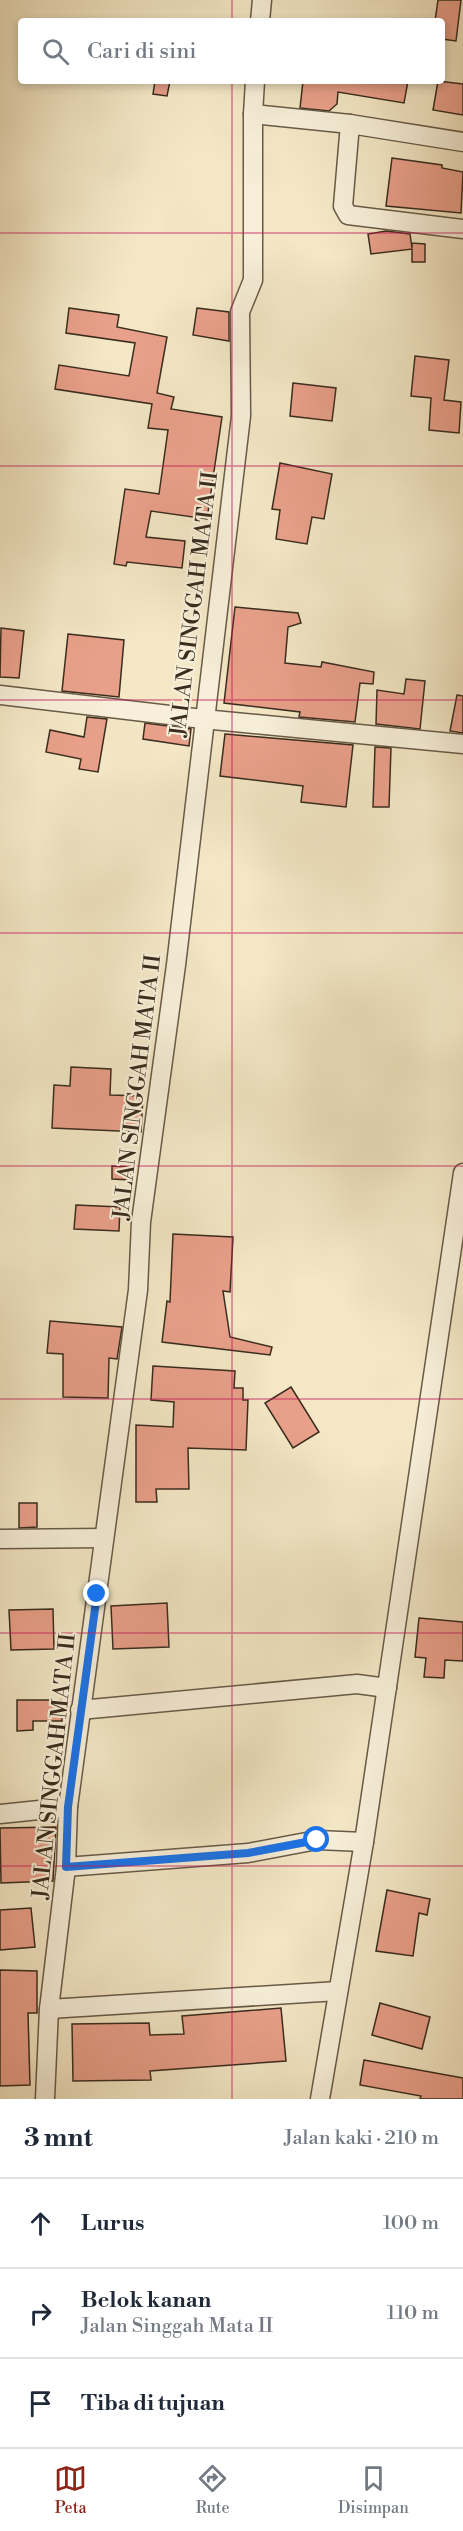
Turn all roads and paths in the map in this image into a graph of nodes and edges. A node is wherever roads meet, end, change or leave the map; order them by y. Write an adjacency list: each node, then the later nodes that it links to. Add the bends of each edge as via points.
1 (262, 0): 2 (street)
2 (260, 18)
3 (255, 84): 4 (street, JALAN SINGGAH MATA II)
4 (253, 114): 5 (street); 9 (street, JALAN SINGGAH MATA II, via 253,280 240,312 241,416)
5 (350, 124): 6 (street); 7 (street, via 343,206 348,215)
6 (463, 142)
7 (463, 229)
8 (0, 694): 9 (street)
9 (203, 719): 10 (street); 13 (street, JALAN SINGGAH MATA II, via 176,965 141,1222 138,1290)
10 (463, 744)
11 (463, 1173): 12 (street)
12 (456, 1283): 15 (street)
13 (104, 1538): 14 (street); 16 (street, JALAN SINGGAH MATA II)
14 (0, 1539)
15 (372, 1686): 16 (street); 19 (street)
16 (80, 1710): 17 (street, JALAN SINGGAH MATA II)
17 (68, 1807): 18 (street); 20 (street, JALAN SINGGAH MATA II)
18 (0, 1814)
19 (348, 1840): 20 (street, via 248,1853); 21 (street)
20 (66, 1867): 22 (street, JALAN SINGGAH MATA II)
21 (333, 1991): 22 (street); 24 (street)
22 (49, 2009): 23 (street, JALAN SINGGAH MATA II)
23 (45, 2099)
24 (320, 2099)

